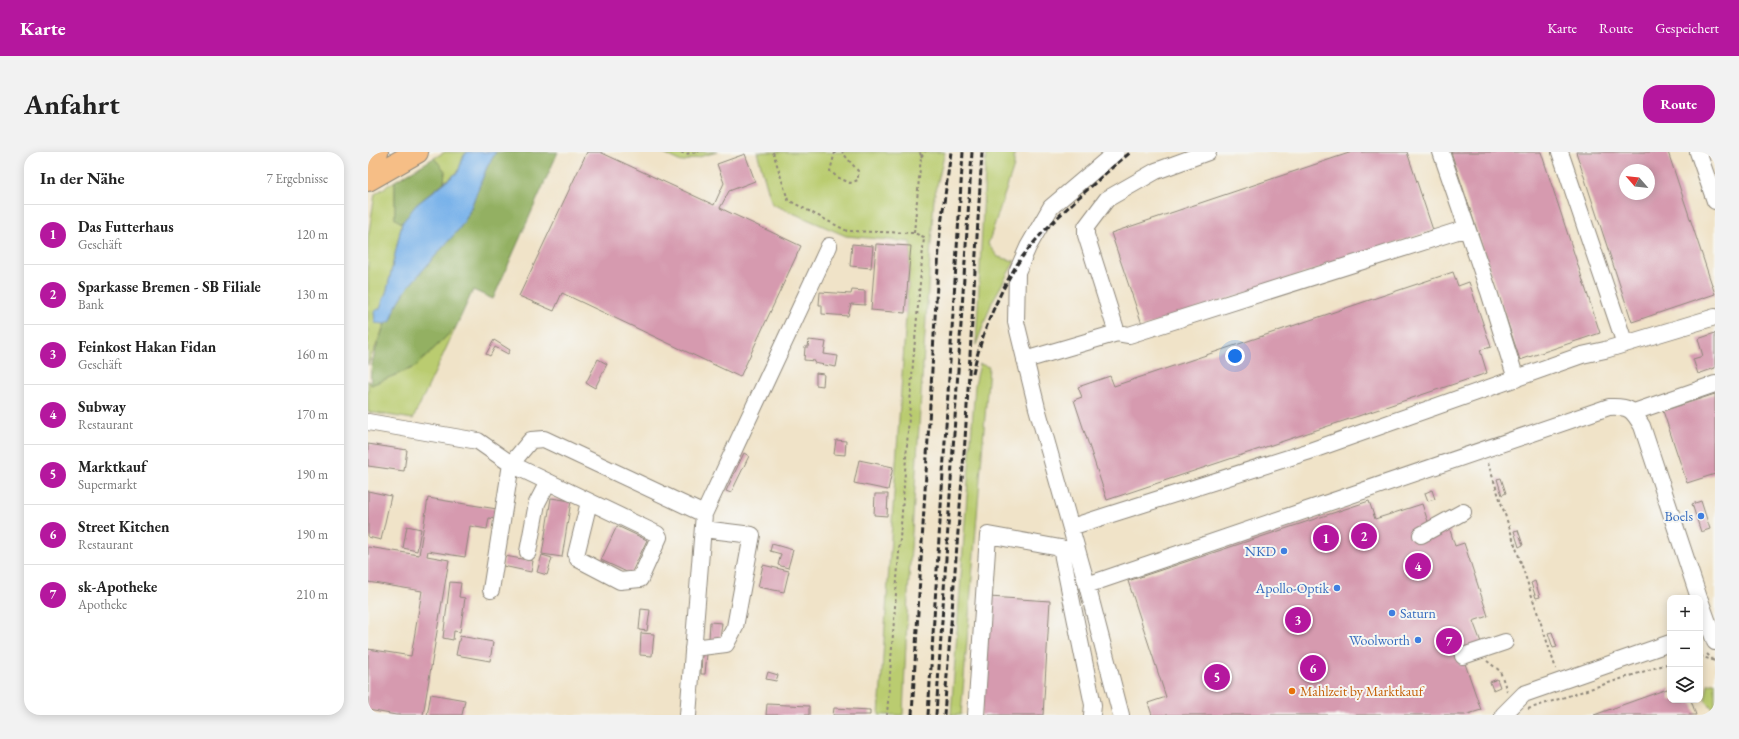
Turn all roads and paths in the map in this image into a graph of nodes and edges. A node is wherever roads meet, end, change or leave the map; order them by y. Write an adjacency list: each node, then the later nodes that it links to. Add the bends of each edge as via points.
1 (377, 152): 15 (highway)
2 (417, 152): 17 (highway)
3 (681, 152): 4 (path)
4 (699, 152)
5 (773, 152): 20 (path, via 788,200 847,231)
6 (835, 152): 7 (path, via 830,171 850,183 858,180 858,171)
7 (842, 152)
8 (920, 152): 16 (path)
9 (925, 152): 16 (path)
10 (1116, 152): 25 (street, via 1051,207 1017,272 1016,322)
11 (1208, 152): 23 (street, via 1156,170 1107,199 1086,227 1086,235)
12 (1441, 152): 19 (street)
13 (1560, 152): 24 (street)
14 (1698, 152): 18 (street)
15 (368, 157)
16 (921, 157): 20 (path)
17 (368, 180)
18 (1715, 201)
19 (1467, 228): 23 (street, via 1130,335); 26 (street)
20 (914, 233): 57 (path, via 924,237)
21 (829, 246): 35 (street)
22 (1715, 317): 24 (street)
23 (1117, 333): 25 (street)
24 (1625, 344): 26 (street, via 1582,355)
25 (1025, 360): 36 (street)
26 (1516, 379): 36 (street, via 1307,452)
27 (1715, 384): 28 (street)
28 (1634, 412): 30 (street, via 1623,406 1609,407); 43 (street, via 1642,426)
29 (368, 422): 31 (street, via 478,441)
30 (1477, 451): 41 (street); 53 (path, via 1552,654)
31 (511, 464): 32 (street); 35 (street, via 531,440 544,439); 42 (street)
32 (548, 482): 33 (street); 40 (street, via 537,503)
33 (589, 502): 33 (street, via 659,537 640,579 620,580 578,559 576,555)
34 (1463, 512): 37 (street)
35 (704, 521): 48 (street); 48 (street, via 752,535 735,627 726,644)
36 (1070, 527): 39 (street)
37 (1421, 535)
38 (1061, 548): 39 (street); 58 (street, via 988,535); 59 (street, via 1093,705)
39 (1077, 551): 41 (street)
40 (528, 552)
41 (1087, 585): 60 (street)
42 (491, 590)
43 (1699, 595)
44 (1703, 612): 45 (street)
45 (1708, 635)
46 (1505, 642): 49 (street)
47 (1667, 644): 53 (street)
48 (693, 648): 56 (street)
49 (1469, 654): 55 (path, via 1500,672)
50 (1703, 657): 51 (path)
51 (1715, 661)
52 (1667, 664): 54 (path)
53 (1554, 683): 54 (path); 55 (street, via 1524,694)
54 (1564, 697): 55 (path, via 1520,714)
55 (1507, 710)
56 (688, 715)
57 (887, 715)
58 (976, 715)
59 (1092, 715)
60 (1121, 715)

